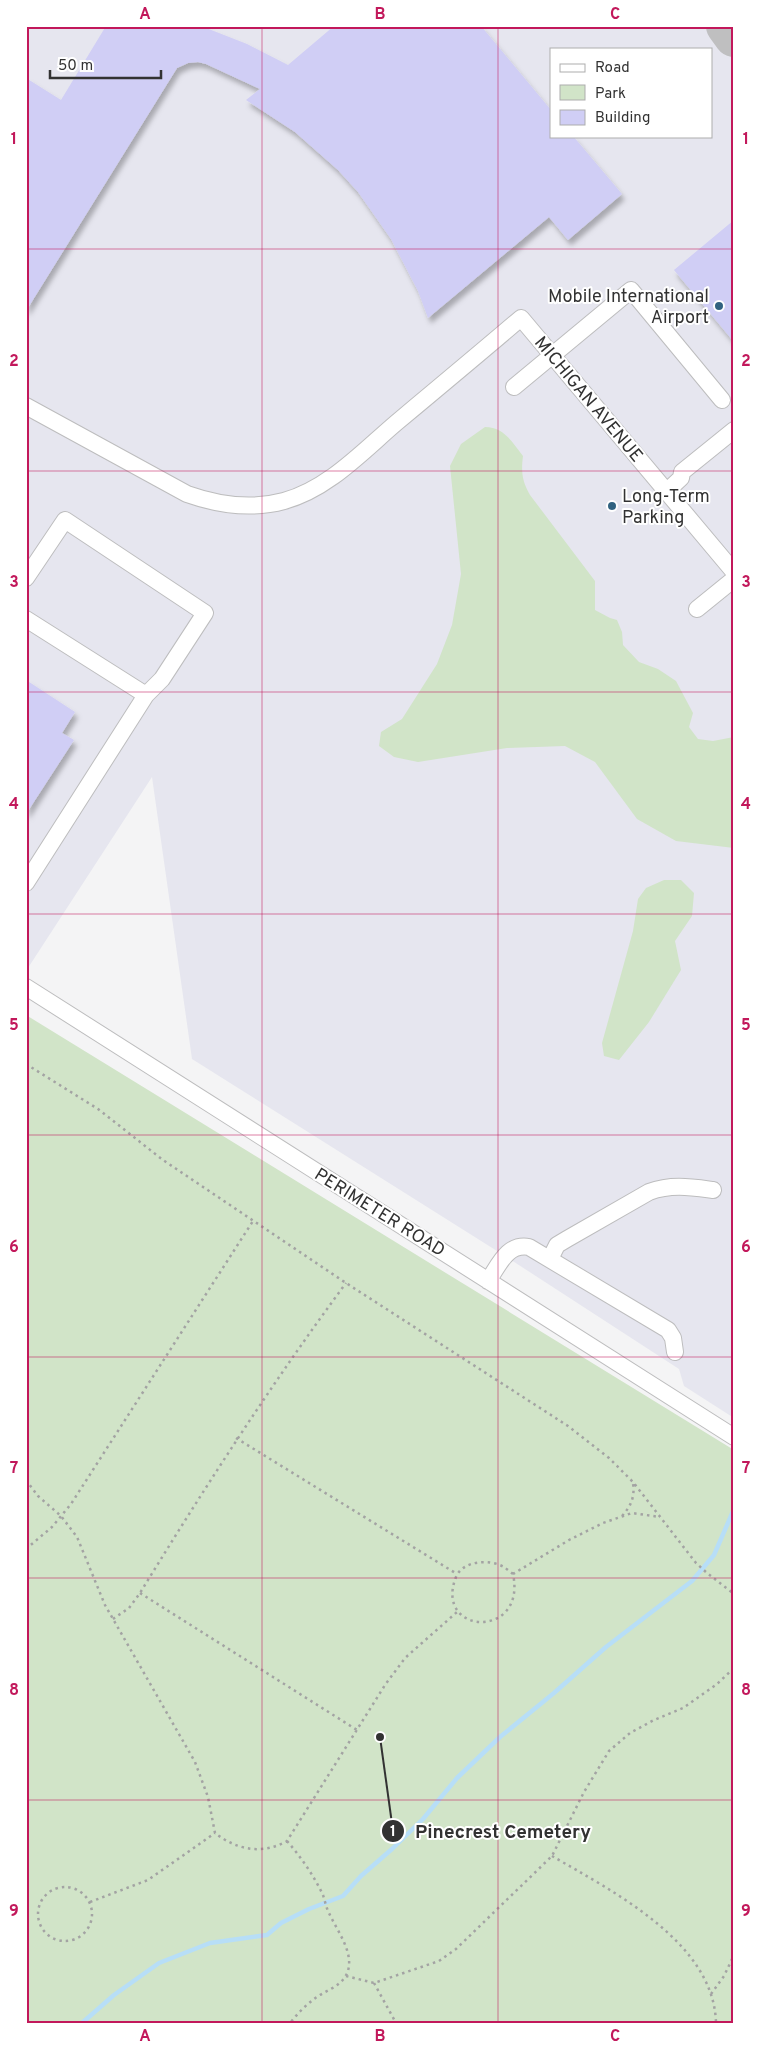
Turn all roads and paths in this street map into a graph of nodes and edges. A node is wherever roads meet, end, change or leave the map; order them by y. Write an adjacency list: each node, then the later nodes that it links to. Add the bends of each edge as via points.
1 (552, 356): 2 (street); 3 (street, via 630,290); 4 (street, MICHIGAN AVENUE, via 521,318 318,486 284,501 236,506 187,494); 8 (street, MICHIGAN AVENUE)
2 (514, 387)
3 (722, 400)
4 (26, 406)
5 (734, 430): 7 (street, via 682,472)
6 (734, 443): 7 (street, via 690,480)
7 (681, 478): 8 (street)
8 (666, 492): 9 (street, MICHIGAN AVENUE)
9 (734, 572)
10 (26, 578): 14 (street, via 65,520 205,612 162,679)
11 (734, 578): 12 (street)
12 (697, 609)
13 (26, 619): 14 (street)
14 (146, 695): 15 (street)
15 (26, 883)
16 (26, 987): 21 (street, PERIMETER ROAD)
17 (26, 1064): 19 (path, via 98,1109 163,1160)
18 (713, 1190): 20 (street, via 682,1186 662,1187 649,1192 567,1239 557,1246)
19 (253, 1220): 22 (path); 28 (path)
20 (550, 1259): 21 (street, via 520,1245 510,1249); 23 (street, via 668,1330 674,1338)
21 (488, 1281): 24 (street, PERIMETER ROAD)
22 (346, 1283): 25 (path); 27 (path, via 568,1426 609,1458)
23 (675, 1352)
24 (734, 1437)
25 (236, 1438): 32 (path); 34 (path)
26 (26, 1480): 28 (path, via 38,1496)
27 (633, 1482): 29 (path, via 635,1494 629,1508); 30 (path)
28 (61, 1516): 31 (path); 37 (path, via 77,1537)
29 (620, 1517): 30 (path, via 632,1513); 33 (path, via 569,1540)
30 (662, 1517): 35 (path, via 696,1563)
31 (26, 1549)
32 (457, 1574): 33 (path, via 482,1561 504,1567); 36 (path, via 453,1601)
33 (513, 1574): 36 (path, via 514,1597 509,1609 499,1618 488,1623 475,1623)
34 (140, 1592): 37 (path, via 129,1608); 39 (path)
35 (734, 1594)
36 (457, 1612): 39 (path, via 405,1658)
37 (113, 1619): 40 (path, via 195,1762 208,1798)
38 (734, 1668): 42 (path, via 683,1708 630,1733 610,1751 584,1792)
39 (357, 1730): 41 (path)
40 (215, 1833): 41 (path, via 228,1843 255,1849 275,1848); 43 (path, via 148,1880)
41 (287, 1841): 45 (path, via 323,1895 346,1948 349,1962)
42 (552, 1856): 46 (path, via 456,1949 438,1960); 47 (path, via 629,1902 666,1930 699,1970)
43 (90, 1902): 43 (path, via 75,1888 60,1887 41,1900 38,1922 48,1936 67,1942 84,1935 93,1919)
44 (734, 1955): 47 (path)
45 (346, 1976): 46 (path); 48 (path, via 316,1997)
46 (374, 1983): 49 (path)
47 (711, 1994): 50 (path)
48 (290, 2023)
49 (396, 2023)
50 (716, 2023)

